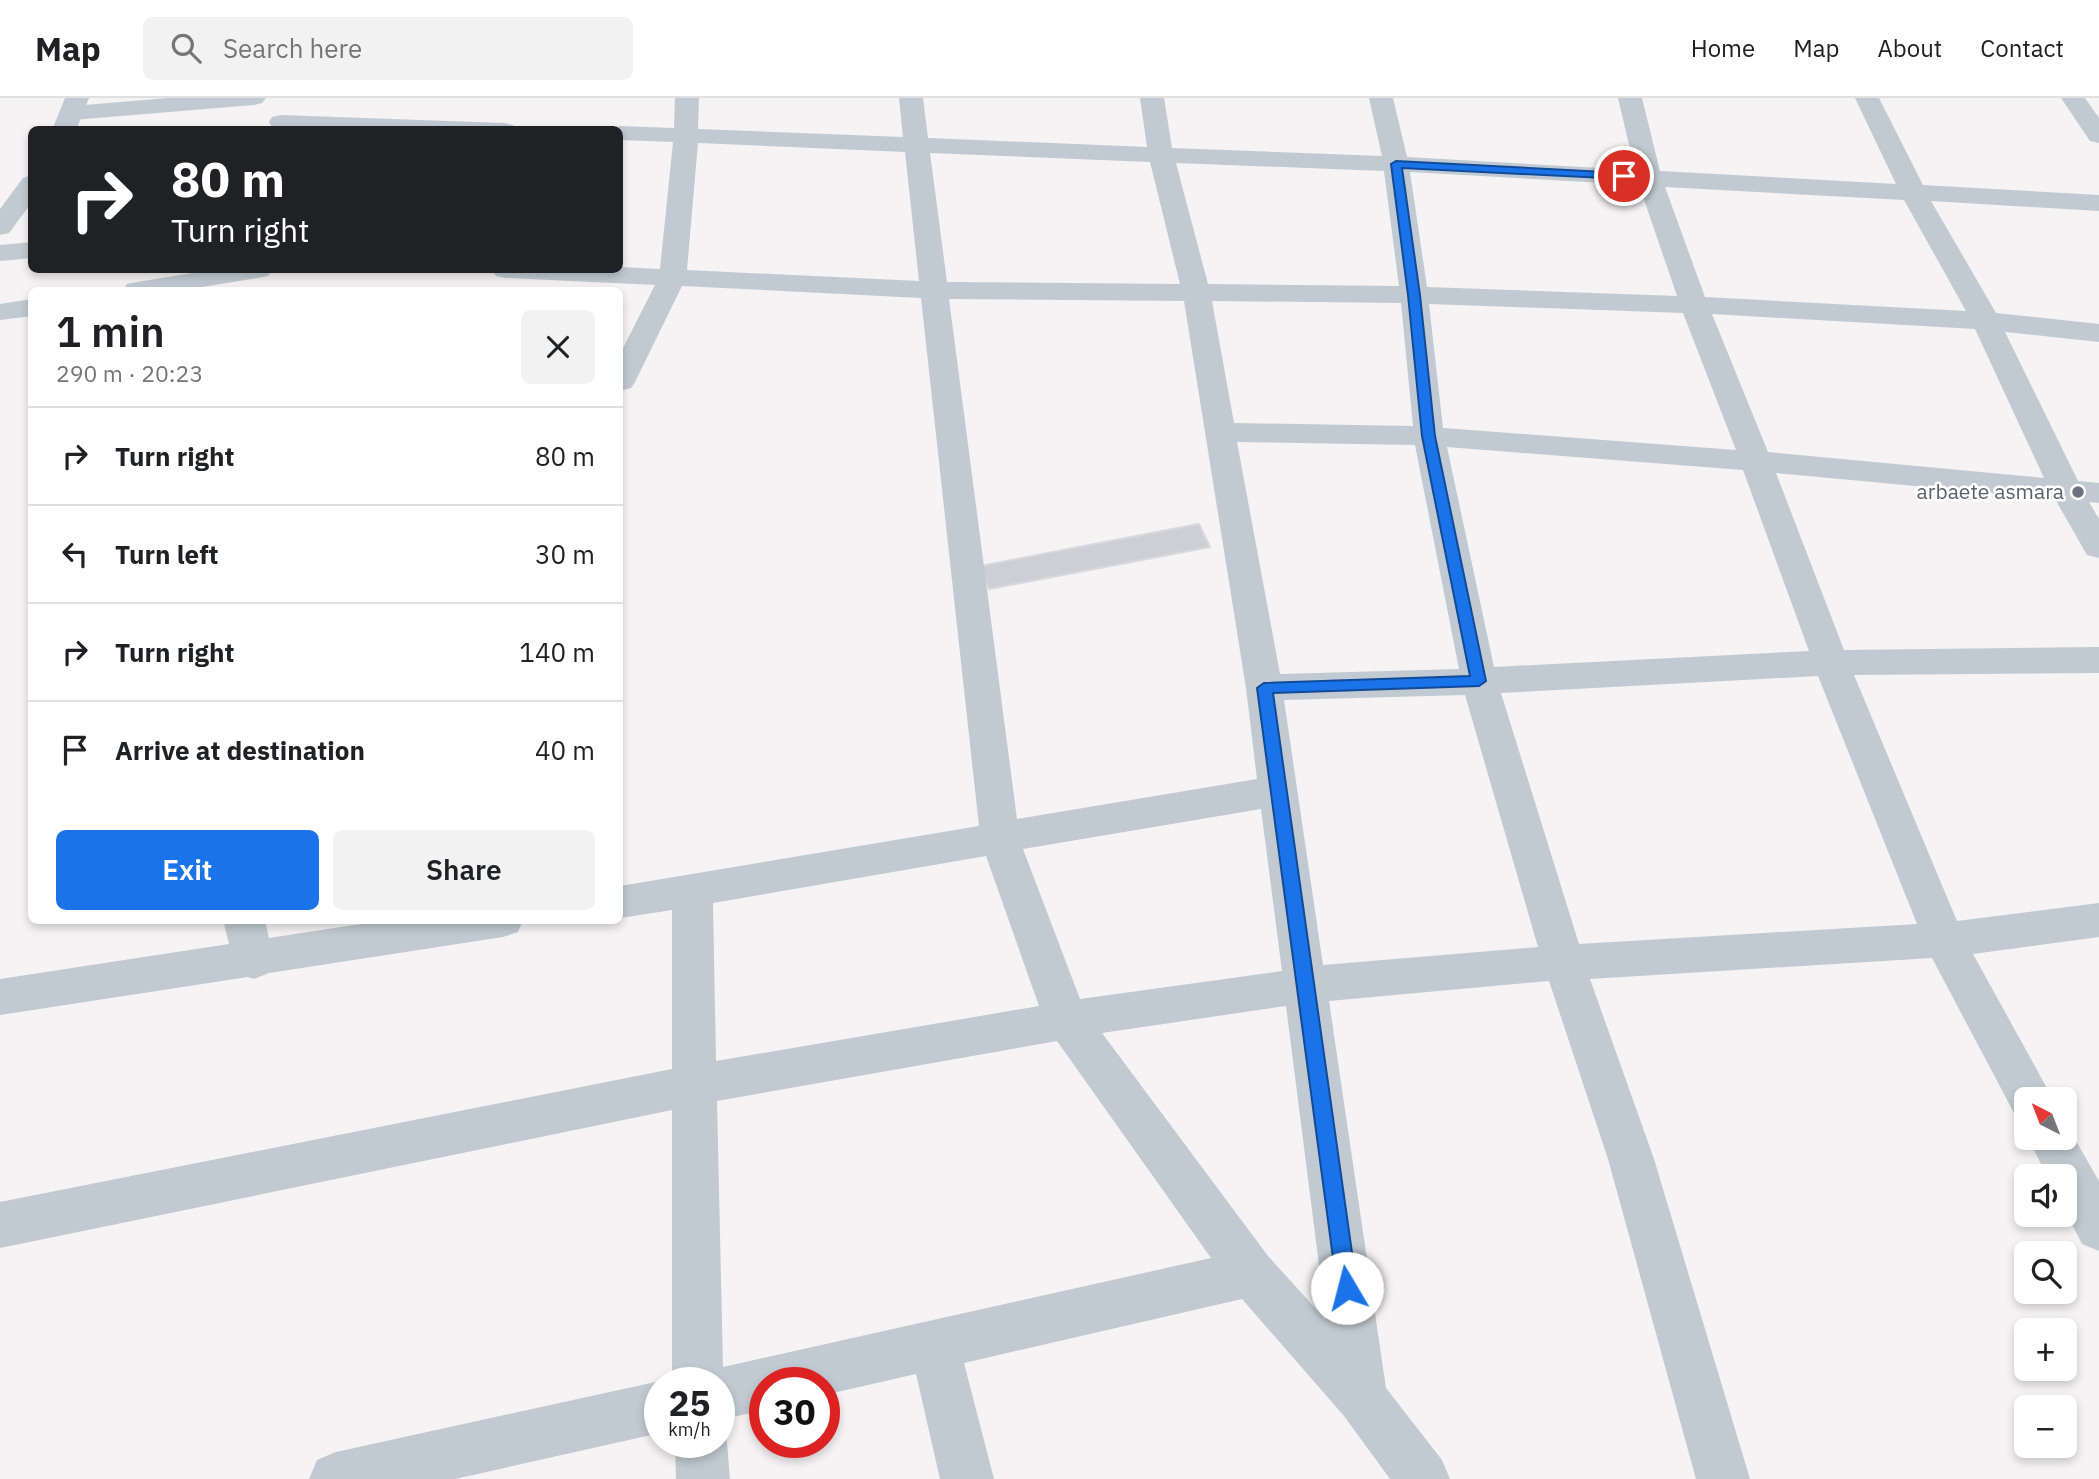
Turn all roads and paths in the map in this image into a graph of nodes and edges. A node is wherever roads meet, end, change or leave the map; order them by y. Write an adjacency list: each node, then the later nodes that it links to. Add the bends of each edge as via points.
1 (254, 98): 9 (street)
2 (687, 98): 14 (street)
3 (911, 98): 16 (street)
4 (1152, 98): 17 (street)
5 (1381, 98): 18 (street)
6 (1630, 98): 19 (street)
7 (1867, 98): 21 (street)
8 (2073, 98): 15 (street)
9 (72, 113)
10 (281, 117): 11 (street)
11 (420, 121): 12 (street)
12 (467, 126)
13 (623, 133): 14 (street)
14 (686, 135): 16 (street); 28 (street)
15 (2099, 136)
16 (918, 147): 17 (street); 30 (street)
17 (1161, 154): 18 (street); 31 (street)
18 (1396, 164): 19 (street); 32 (street)
19 (1649, 177): 21 (street); 33 (street)
20 (28, 188): 23 (street)
21 (1914, 194): 22 (street); 36 (street)
22 (2099, 203)
23 (0, 227)
24 (28, 250): 25 (street)
25 (0, 253)
26 (590, 273): 28 (street)
27 (216, 274): 29 (street)
28 (673, 276): 30 (street); 38 (street)
29 (152, 287)
30 (934, 290): 31 (street); 50 (street)
31 (1196, 291): 32 (street); 39 (street)
32 (1414, 295): 33 (street); 40 (street)
33 (1694, 305): 36 (street); 41 (street)
34 (28, 308): 35 (street)
35 (0, 312)
36 (1986, 321): 37 (street); 42 (street)
37 (2099, 333)
38 (623, 376)
39 (1222, 432): 40 (street); 48 (street)
40 (1429, 436): 41 (street); 47 (street)
41 (1756, 461): 42 (street); 46 (street)
42 (2066, 490): 43 (street); 44 (street)
43 (2099, 493)
44 (2099, 547)
45 (2099, 660): 46 (street)
46 (1831, 663): 47 (street); 57 (street)
47 (1479, 681): 48 (street); 59 (street)
48 (1264, 688): 49 (street)
49 (1277, 791): 50 (street); 60 (street)
50 (1000, 840): 51 (street); 62 (street)
51 (692, 891): 52 (street); 63 (street)
52 (623, 902)
53 (2099, 920): 57 (street)
54 (245, 924): 58 (street)
55 (457, 924): 56 (street)
56 (341, 934): 58 (street)
57 (1944, 940): 59 (street); 64 (street)
58 (254, 961): 61 (street)
59 (1563, 961): 60 (street); 79 (street, via 1631,1159)
60 (1306, 985): 62 (street); 72 (street)
61 (0, 997)
62 (1066, 1019): 63 (street); 68 (street)
63 (696, 1085): 66 (street); 70 (street)
64 (2024, 1087)
65 (2057, 1150): 67 (street)
66 (0, 1225)
67 (2099, 1228)
68 (1251, 1273): 69 (street); 72 (street)
69 (935, 1346): 71 (street); 77 (street)
70 (698, 1367)
71 (839, 1367)
72 (1362, 1398): 78 (street)
73 (644, 1411): 75 (street)
74 (702, 1458): 76 (street)
75 (336, 1479)
76 (703, 1479)
77 (967, 1479)
78 (1423, 1479)
79 (1724, 1479)

